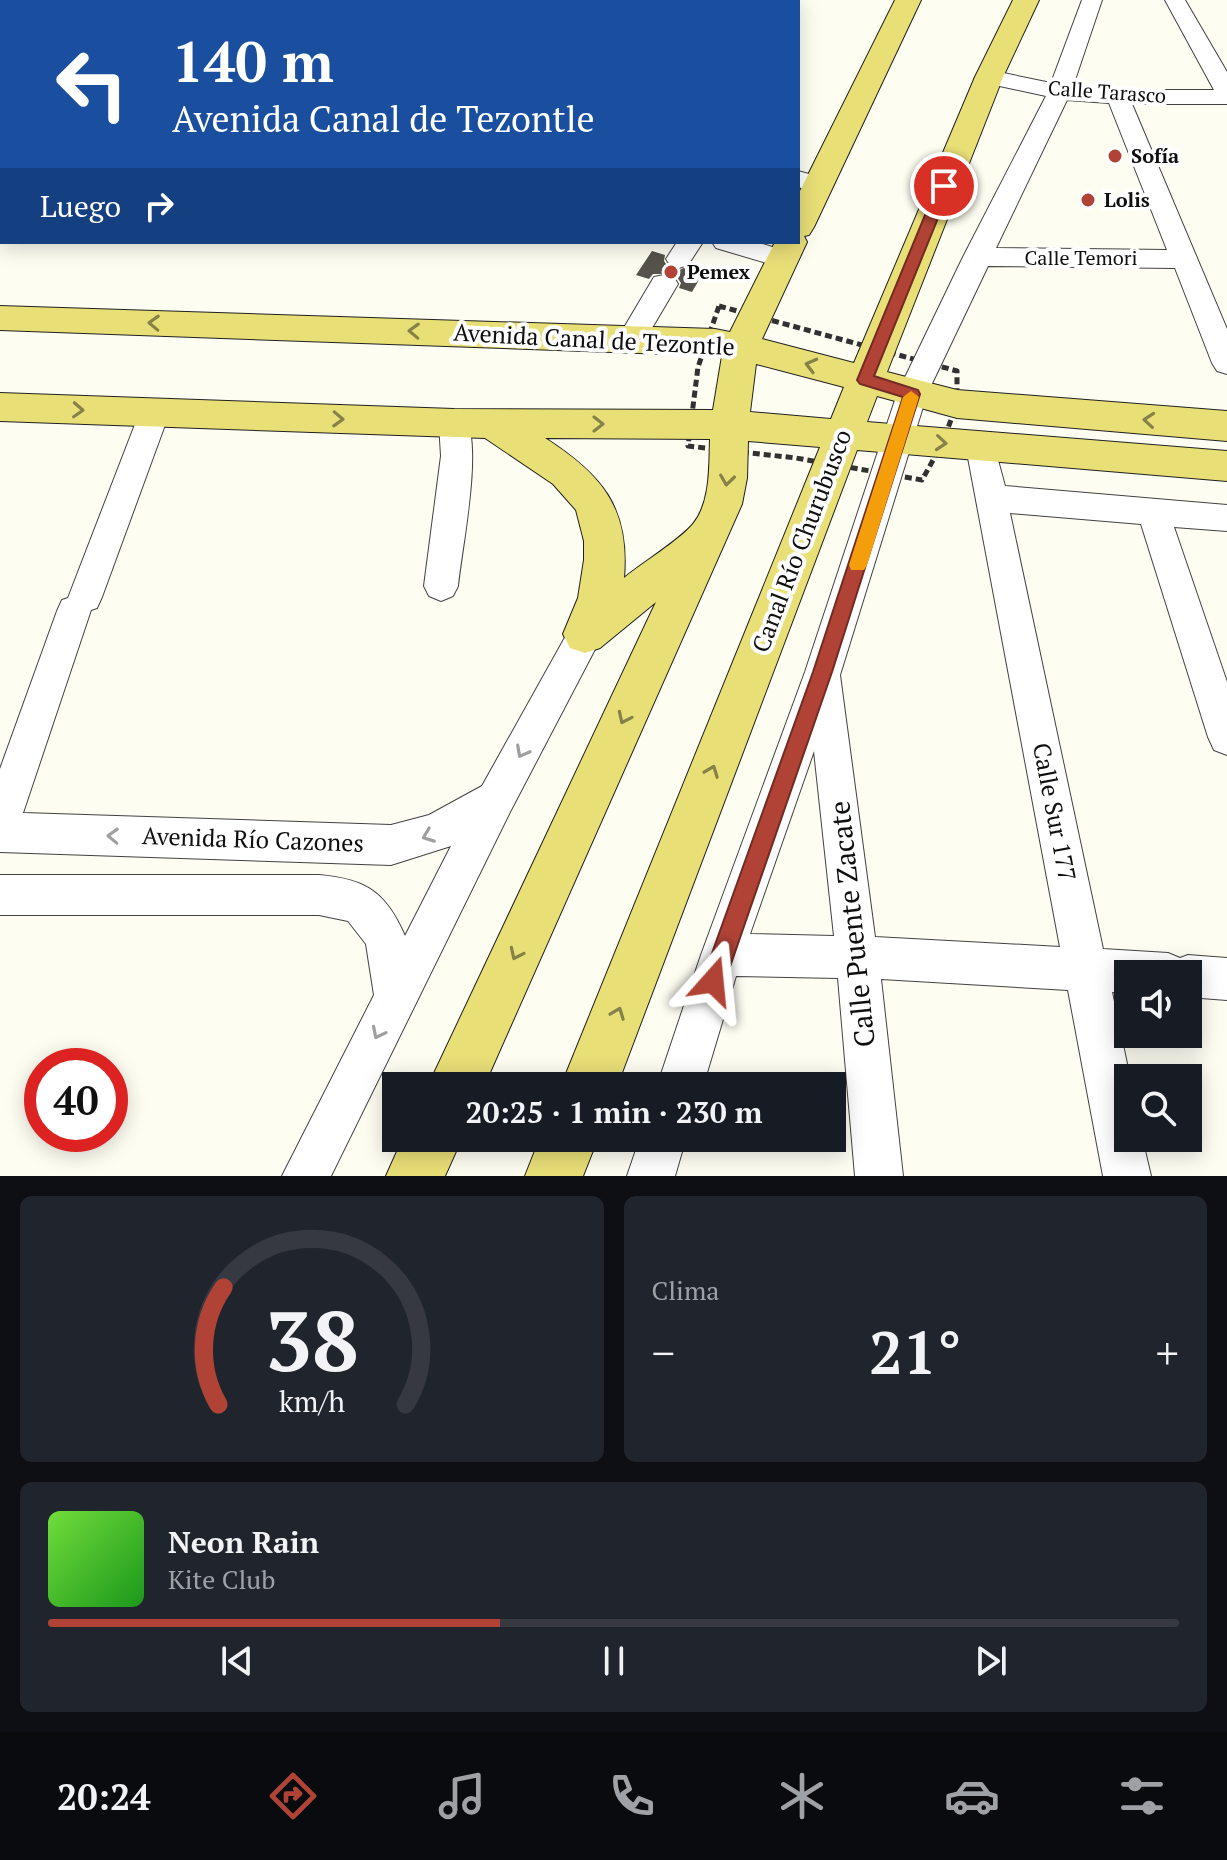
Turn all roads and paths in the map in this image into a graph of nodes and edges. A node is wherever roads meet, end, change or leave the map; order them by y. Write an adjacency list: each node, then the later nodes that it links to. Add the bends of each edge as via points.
1 (908, 0): 9 (main road)
2 (1026, 0): 5 (main road, Canal Río Churubusco)
3 (1092, 0): 6 (street)
4 (1175, 0): 7 (street)
5 (989, 77): 6 (street, Calle Tarasco); 20 (main road, Canal Río Churubusco)
6 (1059, 92): 8 (street, Calle Tarasco); 13 (street)
7 (1227, 94): 8 (street, Calle Tarasco)
8 (1118, 97): 14 (street)
9 (808, 182): 10 (main road)
10 (800, 218)
11 (740, 244): 12 (street)
12 (787, 250): 18 (main road)
13 (976, 257): 14 (street, Calle Temori); 21 (street)
14 (1185, 259): 19 (street)
15 (664, 284): 17 (street)
16 (0, 318): 17 (main road, Avenida Canal de Tezontle, one-way to 16)
17 (632, 338): 18 (main road, Avenida Canal de Tezontle)
18 (741, 347): 20 (main road, Avenida Canal de Tezontle, one-way to 18); 25 (main road)
19 (1227, 363)
20 (865, 380): 21 (main road, Avenida Canal de Tezontle); 27 (main road, Canal Río Churubusco)
21 (912, 394): 26 (main road, Avenida Canal de Tezontle, one-way to 21, via 984,407); 28 (street)
22 (0, 407): 23 (main road, one-way to 23)
23 (154, 414): 24 (main road, one-way to 24); 40 (street)
24 (474, 423): 25 (main road, one-way to 25); 35 (street, via 457,456); 36 (main road, via 582,486 593,505 605,569)
25 (729, 425): 27 (main road); 34 (main road, one-way to 34, via 728,478)
26 (1227, 426)
27 (844, 435): 28 (main road); 51 (main road, Canal Río Churubusco, one-way to 27)
28 (898, 440): 29 (main road, one-way to 29); 37 (street)
29 (981, 447): 30 (main road); 31 (street, Calle Sur 177)
30 (1227, 466)
31 (991, 498): 32 (street); 45 (street, Calle Sur 177)
32 (1153, 512): 33 (street); 38 (street)
33 (1227, 518)
34 (710, 534): 36 (main road); 50 (main road, one-way to 50)
35 (441, 586)
36 (585, 634): 39 (street, one-way to 39)
37 (823, 672): 43 (street); 44 (street, Calle Puente Zacate)
38 (1227, 737)
39 (496, 799): 41 (street, Avenida Río Cazones, one-way to 41, via 436,833 391,845); 49 (street)
40 (0, 824)
41 (0, 832)
42 (0, 895): 49 (street, via 349,899 376,924 388,946)
43 (722, 955): 44 (street); 52 (street)
44 (857, 957): 45 (street); 60 (street, Calle Puente Zacate)
45 (1085, 967): 46 (street); 61 (street, Calle Sur 177)
46 (1114, 969)
47 (1202, 977): 48 (street)
48 (1227, 979)
49 (396, 997): 56 (street, one-way to 56)
50 (462, 1072)
51 (594, 1072)
52 (684, 1072)
53 (426, 1152): 57 (main road)
54 (563, 1152): 58 (main road)
55 (659, 1152): 59 (street)
56 (306, 1176)
57 (415, 1176)
58 (554, 1176)
59 (651, 1176)
60 (879, 1176)
61 (1127, 1176)

